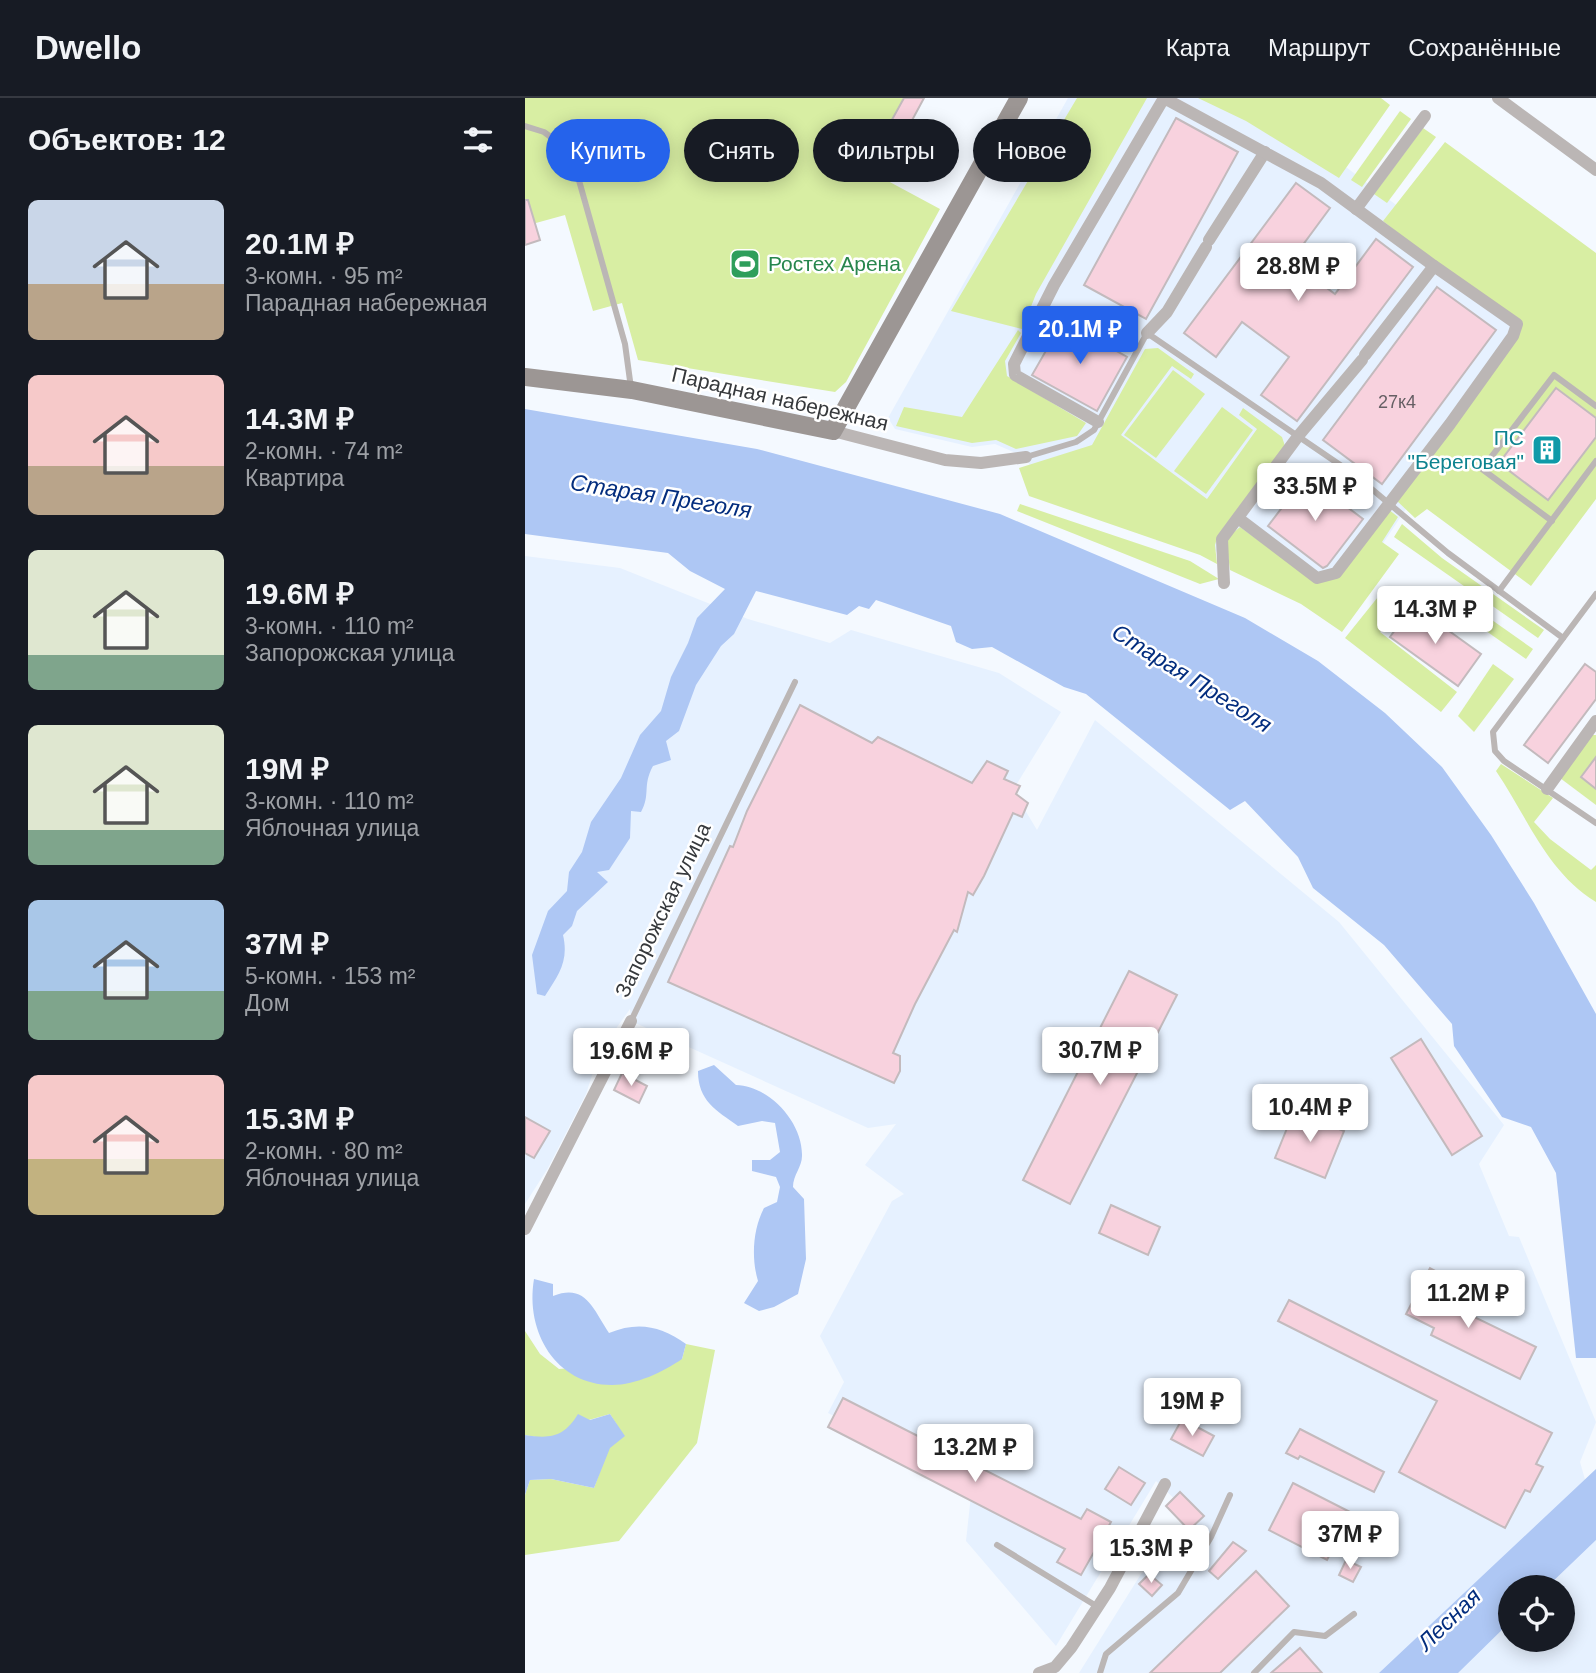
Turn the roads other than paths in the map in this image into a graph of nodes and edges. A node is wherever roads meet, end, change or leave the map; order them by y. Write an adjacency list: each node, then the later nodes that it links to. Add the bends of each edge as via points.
1 (1019, 98): 14 (main road)
2 (1498, 98): 6 (street)
3 (1425, 116): 7 (street)
4 (525, 126): 11 (lane, via 544,132 571,152 625,344)
5 (1265, 152): 7 (street); 9 (street, via 1167,312); 13 (street, via 1164,98 1053,285 1014,364 1015,375)
6 (1596, 170)
7 (1356, 209): 8 (street)
8 (1434, 266): 15 (street); 18 (street, via 1517,324 1450,424)
9 (1147, 333): 13 (lane); 15 (lane)
10 (525, 377): 11 (main road, Парадная набережная)
11 (632, 390): 14 (main road, Парадная набережная)
12 (1596, 406): 20 (lane, via 1554,375 1482,469)
13 (1098, 422): 16 (lane, via 1076,442)
14 (833, 431): 16 (street, Парадная набережная, via 945,460 981,463)
15 (1299, 435): 18 (lane); 19 (street)
16 (1025, 457)
17 (1596, 461): 20 (lane)
18 (1388, 503): 19 (street, via 1336,573 1317,578); 22 (lane)
19 (1238, 518): 21 (street, via 1222,539)
20 (1552, 522): 22 (lane)
21 (1224, 583)
22 (1499, 591): 24 (lane)
23 (1596, 594): 24 (lane)
24 (1563, 638): 27 (lane, via 1493,732 1495,751 1504,761)
25 (795, 682): 29 (lane, Запорожская улица)
26 (1595, 724): 27 (street)
27 (1547, 789): 28 (lane)
28 (1596, 822)
29 (631, 1021): 30 (street, Запорожская улица)
30 (525, 1229)
31 (1165, 1483): 34 (street)
32 (1230, 1495): 37 (lane, via 1178,1593 1106,1654)
33 (997, 1545): 34 (lane)
34 (1098, 1607): 36 (street, via 1055,1667)
35 (1354, 1614): 38 (lane, via 1325,1636 1294,1632)
36 (1039, 1673)
37 (1100, 1673)
38 (1254, 1673)

